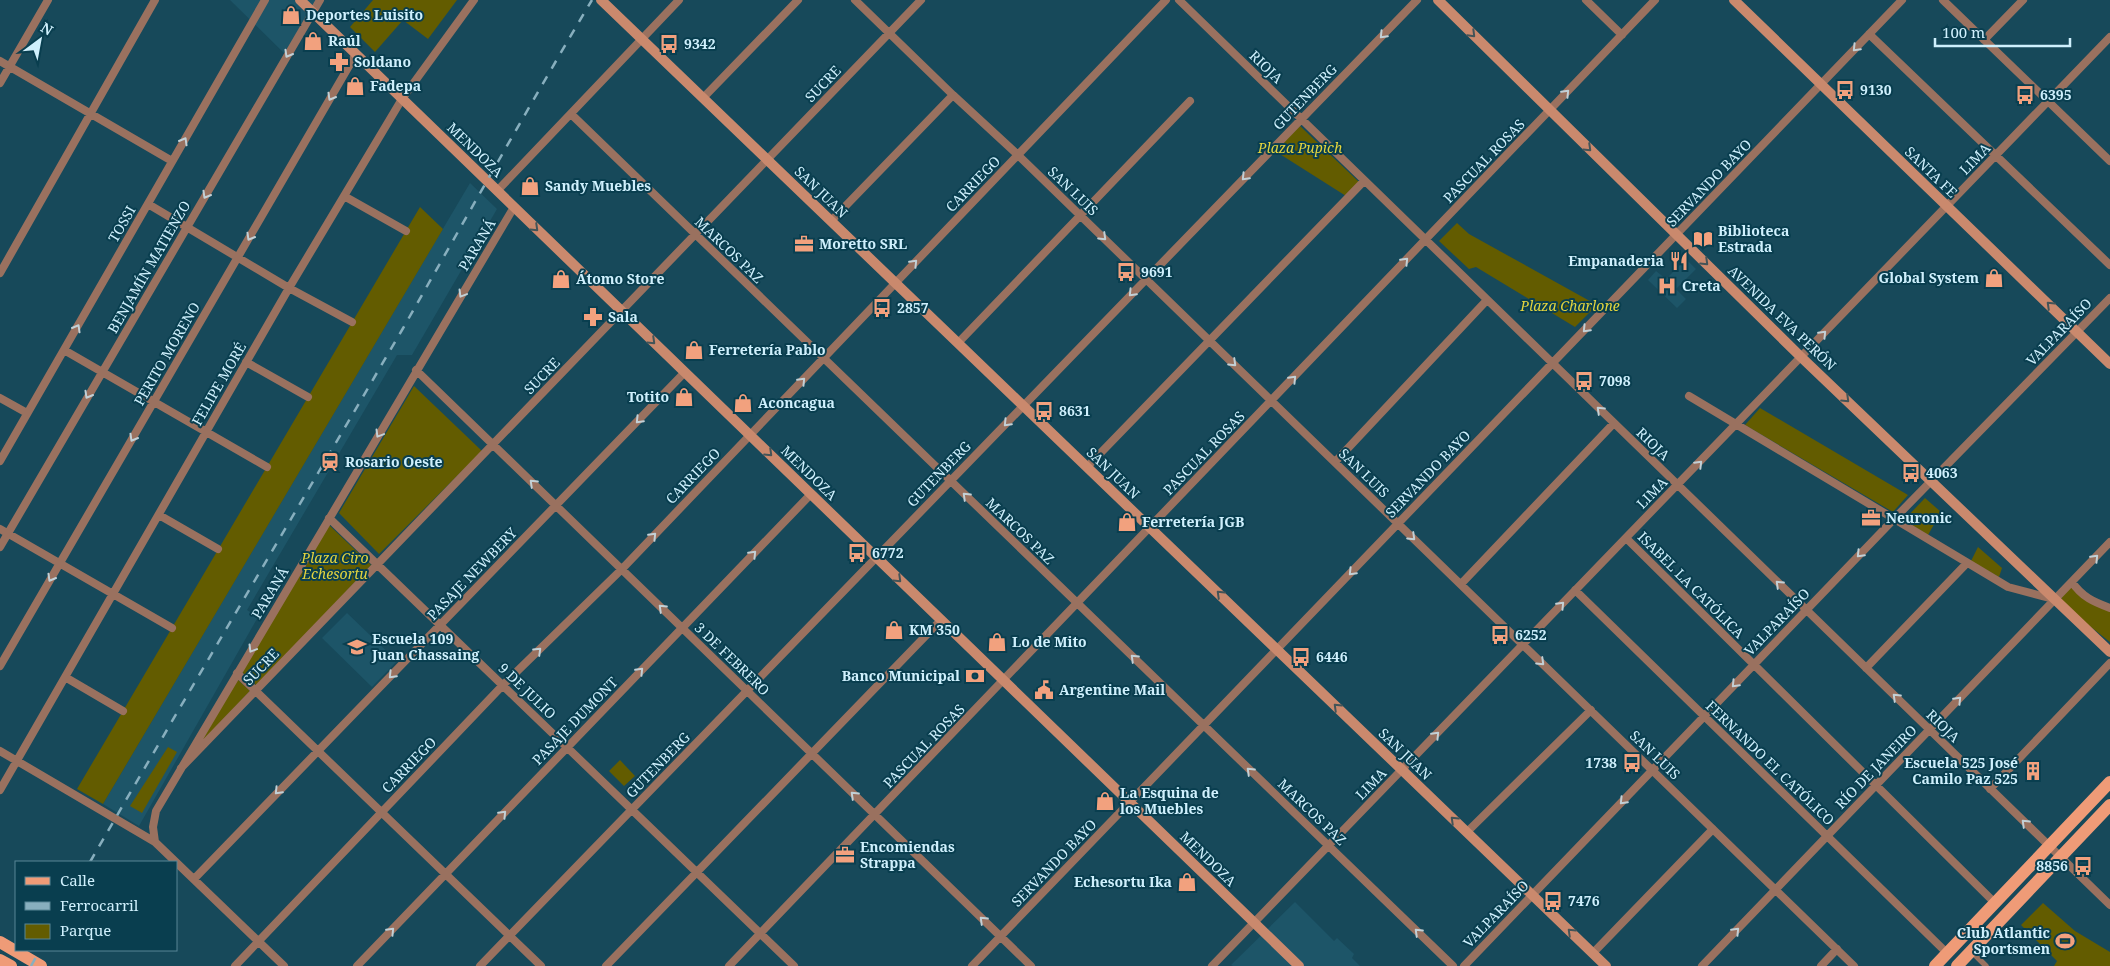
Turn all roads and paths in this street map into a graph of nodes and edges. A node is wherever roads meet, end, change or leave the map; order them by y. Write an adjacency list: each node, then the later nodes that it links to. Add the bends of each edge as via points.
1 (48, 0): 33 (street)
2 (155, 0): 42 (street)
3 (265, 0): 48 (street, TOSSI, one-way to 3)
4 (300, 0): 22 (main road, MENDOZA)
5 (320, 0): 22 (street, BENJAMÍN MATIENZO)
6 (474, 0): 38 (street, FELIPE MORÉ)
7 (601, 0): 27 (main road, SAN JUAN)
8 (680, 0): 27 (street)
9 (798, 0): 37 (street)
10 (855, 0): 23 (street, SAN LUIS)
11 (921, 0): 23 (street, SUCRE)
12 (1166, 0): 45 (street, CARRIEGO)
13 (1178, 0): 44 (street, RIOJA)
14 (1417, 0): 44 (street, GUTENBERG, one-way to 44)
15 (1438, 0): 41 (main road, AVENIDA EVA PERÓN, one-way to 41)
16 (1586, 0): 24 (street)
17 (1655, 0): 24 (street, PASCUAL ROSAS)
18 (1734, 0): 35 (main road, SANTA FE)
19 (1902, 0): 25 (street, SERVANDO BAYO)
20 (1943, 0): 28 (street)
21 (2023, 0): 28 (street)
22 (312, 12): 31 (main road, MENDOZA); 58 (street, BENJAMÍN MATIENZO, one-way to 58)
23 (889, 33): 36 (street, SAN LUIS); 47 (street, SUCRE)
24 (1622, 34): 41 (street, PASCUAL ROSAS, one-way to 24)
25 (1870, 34): 35 (street, SERVANDO BAYO, one-way to 35); 46 (street)
26 (2110, 37): 29 (street, LIMA)
27 (642, 39): 37 (main road, SAN JUAN); 43 (street)
28 (1984, 40): 40 (street)
29 (2103, 44): 30 (street); 40 (street, LIMA)
30 (2110, 51)
31 (356, 54): 38 (main road, MENDOZA); 63 (street, PERITO MORENO, one-way to 63)
32 (0, 61): 33 (street)
33 (9, 67): 34 (street); 42 (street)
34 (0, 83)
35 (1821, 84): 54 (main road, SANTA FE); 61 (street, SERVANDO BAYO)
36 (953, 95): 45 (street, SAN LUIS); 57 (street)
37 (703, 98): 47 (main road, SAN JUAN)
38 (402, 99): 51 (main road, MENDOZA); 52 (street, FELIPE MORÉ)
39 (1190, 101): 56 (street)
40 (2048, 101): 46 (street, LIMA); 49 (street)
41 (1549, 111): 61 (main road, AVENIDA EVA PERÓN, one-way to 61); 62 (street, PASCUAL ROSAS)
42 (91, 114): 48 (street); 65 (street)
43 (570, 114): 51 (street); 60 (street, MARCOS PAZ)
44 (1301, 119): 50 (street, RIOJA); 66 (street, GUTENBERG, one-way to 66)
45 (1018, 155): 56 (street, SAN LUIS); 67 (street, CARRIEGO, one-way to 45)
46 (1996, 155): 54 (street, LIMA); 64 (street)
47 (767, 160): 57 (main road, SAN JUAN); 60 (street, SUCRE)
48 (172, 161): 53 (street, TOSSI)
49 (2110, 161)
50 (1364, 181): 62 (street, RIOJA); 74 (street)
51 (497, 190): 55 (main road, MENDOZA)
52 (344, 196): 59 (street); 68 (street, FELIPE MORÉ)
53 (148, 204): 58 (street); 76 (street, TOSSI, one-way to 53)
54 (1947, 206): 73 (main road, SANTA FE, one-way to 54); 77 (street, LIMA, one-way to 54)
55 (514, 207): 71 (main road, MENDOZA, one-way to 71); 82 (street, PARANÁ, one-way to 82)
56 (1080, 215): 66 (street, SAN LUIS, one-way to 66); 75 (street)
57 (831, 221): 67 (main road, SAN JUAN)
58 (187, 227): 63 (street); 83 (street, BENJAMÍN MATIENZO)
59 (406, 231)
60 (695, 234): 71 (street, SUCRE); 78 (street, MARCOS PAZ)
61 (1677, 234): 77 (main road, AVENIDA EVA PERÓN, one-way to 77); 80 (street, SERVANDO BAYO, one-way to 80)
62 (1426, 240): 70 (street, RIOJA); 89 (street, PASCUAL ROSAS, one-way to 62)
63 (238, 257): 68 (street); 88 (street, PERITO MORENO)
64 (2110, 265)
65 (0, 273)
66 (1146, 279): 74 (street, SAN LUIS); 90 (street, GUTENBERG, one-way to 90)
67 (896, 283): 75 (main road, SAN JUAN); 78 (street, CARRIEGO)
68 (289, 288): 72 (street); 79 (street, FELIPE MORÉ)
69 (2110, 298): 73 (street, VALPARAÍSO)
70 (1487, 300): 80 (street, RIOJA); 98 (street)
71 (622, 311): 84 (main road, MENDOZA, one-way to 84); 96 (street, SUCRE)
72 (352, 322)
73 (2077, 332): 81 (main road, SANTA FE); 102 (street, VALPARAÍSO)
74 (1210, 340): 89 (street, SAN LUIS, one-way to 89); 100 (street)
75 (958, 343): 90 (main road, SAN JUAN)
76 (64, 350): 83 (street); 91 (street, TOSSI)
77 (1801, 357): 93 (street, LIMA); 102 (main road, AVENIDA EVA PERÓN, one-way to 102)
78 (824, 358): 95 (street, CARRIEGO, one-way to 78); 101 (street, MARCOS PAZ)
79 (246, 362): 86 (street); 94 (street, FELIPE MORÉ)
80 (1552, 363): 92 (street, RIOJA, one-way to 80); 109 (street, SERVANDO BAYO)
81 (2110, 364)
82 (416, 370): 96 (street, 3 DE FEBRERO); 107 (street, PARANÁ, one-way to 107)
83 (102, 372): 88 (street); 112 (street, BENJAMÍN MATIENZO, one-way to 112)
84 (685, 372): 95 (main road, MENDOZA); 105 (street, PASAJE NEWBERY, one-way to 105)
85 (1690, 396): 93 (street)
86 (308, 397)
87 (0, 398): 91 (street)
88 (154, 401): 94 (street); 118 (street, PERITO MORENO, one-way to 118)
89 (1272, 401): 98 (street, SAN LUIS); 110 (street, PASCUAL ROSAS)
90 (1023, 406): 100 (main road, SAN JUAN); 101 (street, GUTENBERG, one-way to 101)
91 (27, 413): 97 (street, TOSSI)
92 (1614, 423): 103 (street, RIOJA); 123 (street)
93 (1737, 425): 103 (street, LIMA, one-way to 93); 108 (street)
94 (206, 432): 99 (street); 106 (street, FELIPE MORÉ)
95 (750, 435): 104 (main road, MENDOZA, one-way to 104); 121 (street, CARRIEGO, one-way to 95)
96 (493, 444): 105 (street, 3 DE FEBRERO, one-way to 96); 120 (street, SUCRE)
97 (0, 461)
98 (1335, 462): 109 (street, SAN LUIS)
99 (267, 467)
100 (1087, 467): 110 (main road, SAN JUAN)
101 (950, 481): 117 (street, GUTENBERG); 127 (street, MARCOS PAZ, one-way to 101)
102 (1931, 481): 108 (street, VALPARAÍSO); 126 (main road, AVENIDA EVA PERÓN)
103 (1678, 485): 113 (street, LIMA); 129 (street, RIOJA, one-way to 103)
104 (811, 494): 117 (main road, MENDOZA); 133 (street, PASAJE DUMONT, one-way to 104)
105 (556, 505): 121 (street, 3 DE FEBRERO); 131 (street, PASAJE NEWBERY)
106 (159, 515): 116 (street); 125 (street, FELIPE MORÉ)
107 (329, 518): 120 (street, 9 DE JULIO); 141 (street, PARANÁ, one-way to 141)
108 (1894, 519): 119 (street); 129 (street, VALPARAÍSO, one-way to 129)
109 (1398, 524): 123 (street, SAN LUIS, one-way to 123); 135 (street, SERVANDO BAYO, one-way to 135)
110 (1150, 527): 127 (street, PASCUAL ROSAS); 135 (main road, SAN JUAN, one-way to 110)
111 (0, 529): 112 (street)
112 (8, 534): 115 (street, BENJAMÍN MATIENZO); 118 (street)
113 (1626, 538): 124 (street, LIMA); 138 (street, ISABEL LA CATÓLICA)
114 (2110, 542): 122 (street, RÍO DE JANEIRO, one-way to 114)
115 (0, 547)
116 (218, 549)
117 (876, 557): 130 (main road, MENDOZA, one-way to 130); 146 (street, GUTENBERG)
118 (60, 563): 125 (street); 139 (street, PERITO MORENO, one-way to 139)
119 (1967, 563): 126 (street, via 2008,587); 140 (street)
120 (377, 565): 131 (street, 9 DE JULIO); 145 (street, SUCRE)
121 (622, 569): 133 (street, 3 DE FEBRERO, one-way to 121); 144 (street, CARRIEGO, one-way to 121)
122 (2072, 582): 126 (street, RÍO DE JANEIRO); 128 (street, via 2078,592)
123 (1460, 584): 134 (street, SAN LUIS)
124 (1576, 590): 134 (street, LIMA, one-way to 124); 149 (street, FERNANDO EL CATÓLICO)
125 (113, 594): 132 (street); 142 (street, FELIPE MORÉ)
126 (2055, 599): 136 (main road, AVENIDA EVA PERÓN); 151 (street, RÍO DE JANEIRO, one-way to 126)
127 (1078, 604): 143 (street, PASCUAL ROSAS); 150 (street, MARCOS PAZ, one-way to 127)
128 (2110, 608)
129 (1806, 610): 138 (street, VALPARAÍSO); 140 (street, RIOJA)
130 (941, 620): 143 (main road, MENDOZA); 155 (street)
131 (440, 625): 144 (street, 9 DE JULIO); 154 (street, PASAJE NEWBERY, one-way to 154)
132 (172, 628)
133 (682, 628): 146 (street, 3 DE FEBRERO); 152 (street, PASAJE DUMONT, one-way to 133)
134 (1523, 645): 147 (street, SAN LUIS, one-way to 147); 158 (street, LIMA, one-way to 134)
135 (1277, 650): 150 (street, SERVANDO BAYO); 158 (main road, SAN JUAN, one-way to 135)
136 (2110, 652)
137 (2110, 663): 162 (street)
138 (1754, 664): 149 (street, VALPARAÍSO, one-way to 149); 161 (street, ISABEL LA CATÓLICA)
139 (0, 666)
140 (1866, 668): 151 (street, RIOJA, one-way to 140)
141 (237, 673): 145 (street); 157 (street, PARANÁ)
142 (65, 677): 148 (street); 156 (street, FELIPE MORÉ)
143 (1004, 681): 164 (main road, MENDOZA); 168 (street, PASCUAL ROSAS)
144 (503, 685): 152 (street, 9 DE JULIO); 167 (street, CARRIEGO)
145 (256, 691): 154 (street); 157 (street, SUCRE)
146 (747, 691): 155 (street, 3 DE FEBRERO); 166 (street, GUTENBERG)
147 (1590, 710): 159 (street, SAN LUIS); 170 (street)
148 (123, 711)
149 (1705, 716): 159 (street, VALPARAÍSO); 171 (street, FERNANDO EL CATÓLICO)
150 (1204, 726): 164 (street, SERVANDO BAYO); 173 (street, MARCOS PAZ, one-way to 150)
151 (1930, 730): 161 (street, RÍO DE JANEIRO); 162 (street, RIOJA)
152 (567, 748): 166 (street, 9 DE JULIO); 179 (street, PASAJE DUMONT, one-way to 152)
153 (0, 751): 156 (street)
154 (318, 751): 167 (street); 180 (street, PASAJE NEWBERY, one-way to 180)
155 (812, 754): 168 (street, 3 DE FEBRERO, one-way to 155); 178 (street)
156 (17, 761): 163 (street, FELIPE MORÉ); 172 (street)
157 (181, 768): 172 (street, PARANÁ, via 156,811 152,827)
158 (1402, 770): 170 (main road, SAN JUAN, one-way to 158); 173 (street, LIMA)
159 (1652, 770): 169 (street, SAN LUIS); 182 (street, VALPARAÍSO, one-way to 182)
160 (2110, 782): 174 (main road)
161 (1876, 785): 171 (street, RÍO DE JANEIRO); 183 (street, ISABEL LA CATÓLICA)
162 (1990, 789): 174 (street, RIOJA, one-way to 162)
163 (0, 790)
164 (1130, 802): 185 (main road, MENDOZA); 188 (street, SERVANDO BAYO)
165 (2110, 805): 175 (main road)
166 (632, 810): 178 (street, 9 DE JULIO); 187 (street, GUTENBERG)
167 (382, 812): 179 (street); 189 (street, CARRIEGO)
168 (875, 815): 186 (street, PASCUAL ROSAS); 188 (street, 3 DE FEBRERO, one-way to 168)
169 (1713, 829): 181 (street, SAN LUIS); 195 (street)
170 (1467, 832): 182 (main road, SAN JUAN)
171 (1828, 836): 181 (street, RÍO DE JANEIRO); 196 (street, FERNANDO EL CATÓLICO)
172 (155, 842): 176 (street)
173 (1328, 846): 185 (street, LIMA); 212 (street, MARCOS PAZ, one-way to 173)
174 (2049, 846): 175 (street, RIOJA); 183 (main road)
175 (2060, 857): 184 (street, RIOJA); 194 (main road)
176 (175, 861)
177 (178, 864): 180 (street)
178 (697, 872): 186 (street, 9 DE JULIO); 205 (street)
179 (446, 874): 187 (street); 202 (street, PASAJE DUMONT, one-way to 179)
180 (194, 879): 189 (street)
181 (1776, 890): 191 (street, SAN LUIS); 215 (street, RÍO DE JANEIRO, one-way to 181)
182 (1532, 895): 195 (main road, SAN JUAN, one-way to 182); 213 (street, VALPARAÍSO)
183 (1995, 903): 196 (main road)
184 (2110, 905)
185 (1254, 923): 210 (street, LIMA); 211 (main road, MENDOZA)
186 (761, 934): 206 (street, PASCUAL ROSAS); 207 (street, 9 DE JULIO)
187 (510, 936): 203 (street, GUTENBERG); 204 (street)
188 (1000, 937): 208 (street, SERVANDO BAYO); 209 (street, 3 DE FEBRERO)
189 (259, 941): 200 (street, CARRIEGO); 201 (street)
190 (0, 942): 193 (main road)
191 (1837, 949): 216 (street); 217 (street, SAN LUIS)
192 (15, 951): 199 (main road)
193 (15, 951)
194 (1971, 951): 219 (main road); 220 (street)
195 (1593, 953): 214 (main road, SAN JUAN)
196 (1947, 953): 218 (main road)
197 (0, 960): 198 (main road)
198 (11, 966)
199 (41, 966)
200 (234, 966)
201 (284, 966)
202 (357, 966)
203 (480, 966)
204 (541, 966)
205 (606, 966)
206 (729, 966)
207 (794, 966)
208 (972, 966)
209 (1031, 966)
210 (1212, 966)
211 (1299, 966)
212 (1453, 966)
213 (1464, 966)
214 (1606, 966)
215 (1702, 966)
216 (1821, 966)
217 (1854, 966)
218 (1935, 966)
219 (1957, 966)
220 (1986, 966)

